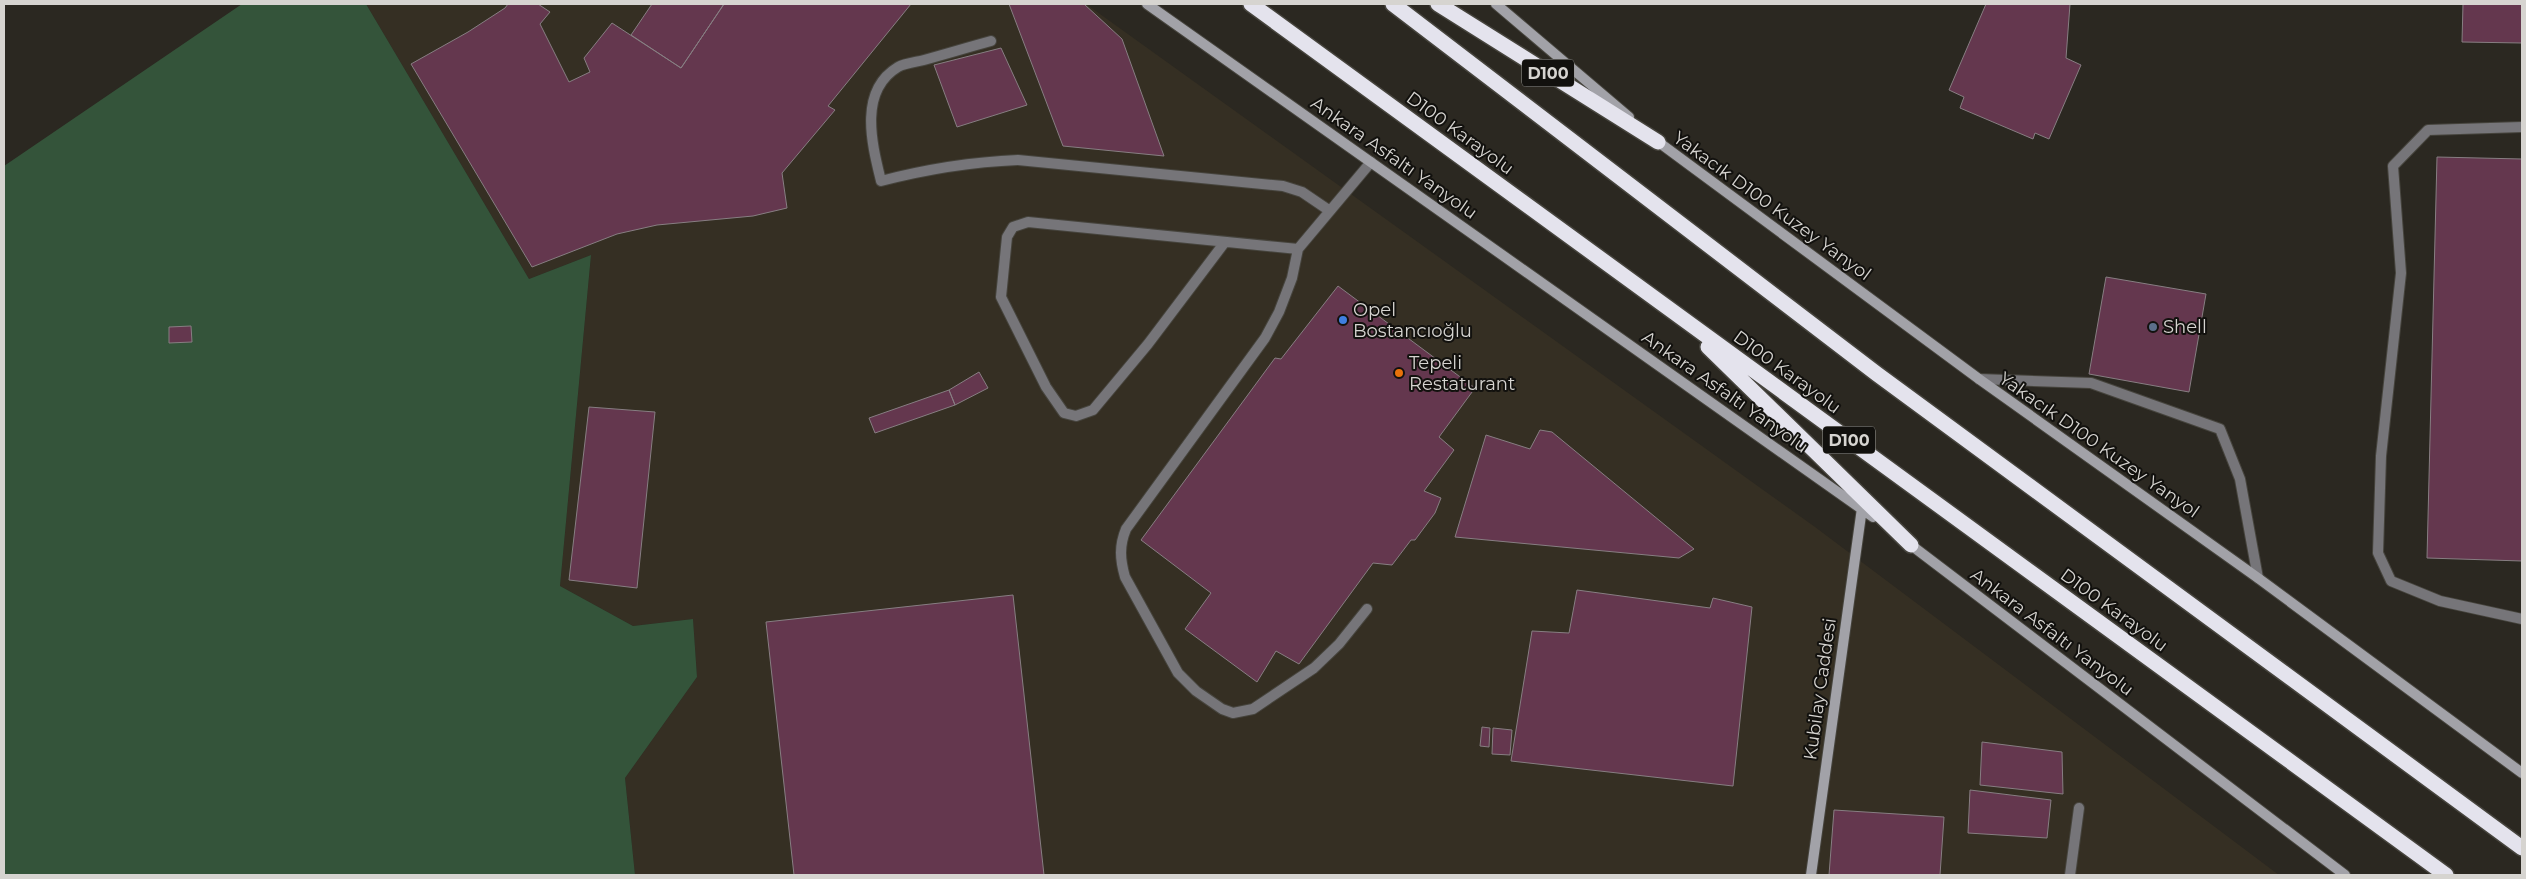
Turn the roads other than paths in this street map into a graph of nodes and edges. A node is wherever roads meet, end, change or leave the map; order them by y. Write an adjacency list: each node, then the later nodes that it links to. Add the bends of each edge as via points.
1 (1147, 4): 9 (main road, Ankara Asfaltı Yanyolu)
2 (1251, 4): 13 (highway, D100 Karayolu / D100)
3 (1392, 4): 22 (highway, D100, via 1877,374)
4 (1438, 4): 8 (highway, D100)
5 (1496, 4): 8 (main road)
6 (991, 41): 10 (lane, via 899,67 886,77 877,91 870,121 881,181 928,168 977,161 1018,160 1283,186 1302,192)
7 (2522, 127): 19 (lane, via 2428,130 2393,166 2401,273 2381,456 2378,553 2391,581 2440,601)
8 (1658, 142): 14 (main road, Yakacık D100 Kuzey Yanyol)
9 (1371, 162): 10 (lane); 15 (main road, Ankara Asfaltı Yanyolu)
10 (1330, 211): 12 (lane)
11 (1225, 242): 11 (lane, via 1028,222 1020,223 1009,231 1001,297 1046,387 1064,413 1076,416 1092,410 1148,344); 12 (lane)
12 (1298, 250): 18 (lane, via 1279,312 1265,338 1126,529 1121,562 1125,576 1178,673 1196,691 1233,713 1252,709 1314,668 1339,644)
13 (1670, 310): 16 (highway); 26 (highway, D100 Karayolu / D100)
14 (1979, 379): 17 (main road, Yakacık D100 Kuzey Yanyol); 17 (lane, via 2091,383 2220,429 2240,479)
15 (1862, 508): 16 (main road, Ankara Asfaltı Yanyolu); 23 (main road, Kubilay Caddesi)
16 (1912, 545): 25 (main road, Ankara Asfaltı Yanyolu)
17 (2258, 578): 20 (main road, Yakacık D100 Kuzey Yanyol)
18 (1367, 609)
19 (2522, 619)
20 (2522, 773)
21 (2079, 808): 24 (lane)
22 (2522, 848)
23 (1811, 875)
24 (2070, 875)
25 (2345, 875)
26 (2446, 875)

